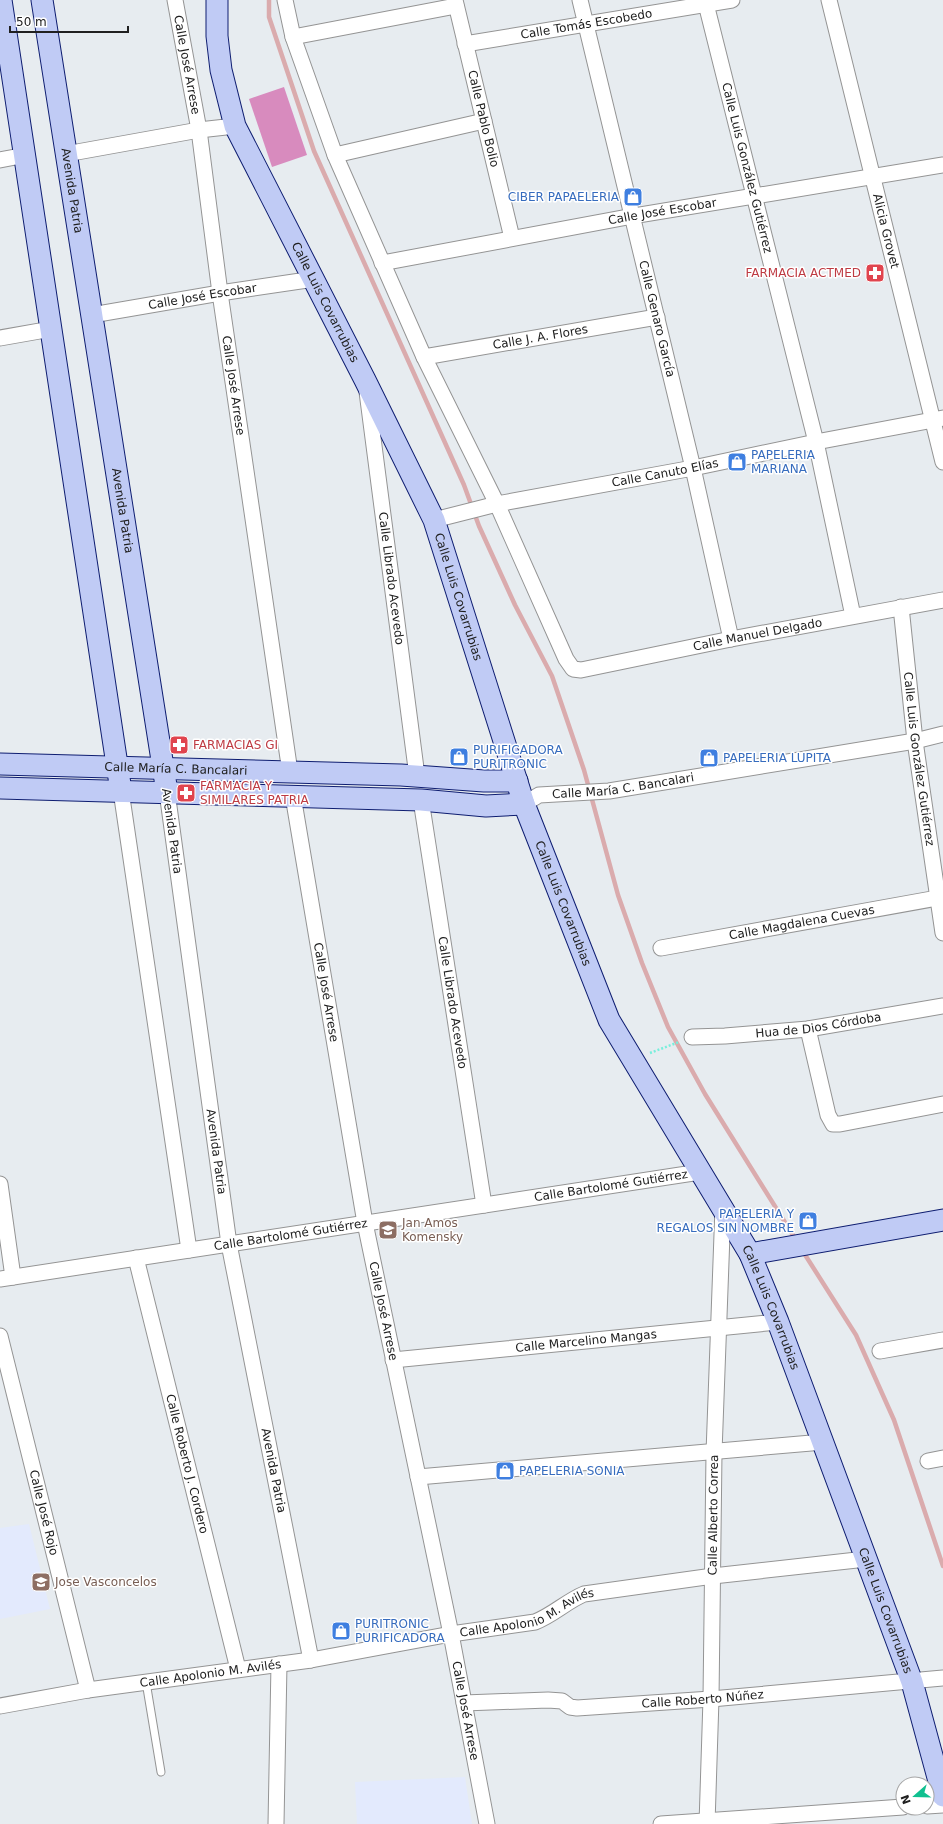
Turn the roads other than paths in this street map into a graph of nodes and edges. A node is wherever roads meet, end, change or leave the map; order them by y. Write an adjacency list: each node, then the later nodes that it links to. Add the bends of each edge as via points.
1 (1, 0): 18 (street)
2 (42, 0): 17 (street, Avenida Patria)
3 (175, 0): 16 (street, Calle José Arrese)
4 (217, 0): 15 (street, Calle Luis Covarrubias, via 217,36 221,70)
5 (285, 0): 12 (street)
6 (580, 0): 11 (street, Calle Genaro García)
7 (732, 0): 9 (street, Calle Tomás Escobedo)
8 (829, 0): 22 (street, Alicia Grovet)
9 (706, 2): 11 (street, Calle Tomás Escobedo); 23 (street, Calle Luis González Gutiérrez)
10 (455, 3): 12 (street); 13 (street, Calle Pablo Bolio)
11 (586, 23): 13 (street, Calle Tomás Escobedo); 24 (street, Calle Genaro García)
12 (293, 37): 19 (street)
13 (465, 44): 14 (street, Calle Pablo Bolio)
14 (484, 121): 19 (street); 25 (street, Calle Pablo Bolio)
15 (235, 126): 16 (street); 27 (street, Calle Luis Covarrubias)
16 (199, 130): 17 (street); 28 (street, Calle José Arrese)
17 (66, 154): 29 (street, Avenida Patria)
18 (26, 155): 20 (street); 31 (street)
19 (335, 155): 26 (street)
20 (0, 160)
21 (943, 165): 22 (street, Calle José Escobar)
22 (873, 176): 23 (street, Calle José Escobar); 35 (street, Alicia Grovet)
23 (754, 196): 24 (street, Calle José Escobar); 36 (street, Calle Luis González Gutiérrez)
24 (633, 216): 25 (street, Calle José Escobar); 30 (street, Calle Genaro García)
25 (512, 238): 26 (street, Calle José Escobar)
26 (382, 263): 33 (street)
27 (314, 279): 28 (street, Calle José Escobar); 34 (street, Calle Luis Covarrubias)
28 (220, 293): 29 (street, Calle José Escobar); 50 (street, Calle José Arrese)
29 (92, 315): 49 (street, Avenida Patria)
30 (657, 317): 33 (street, Calle J. A. Flores); 38 (street, Calle Genaro García)
31 (51, 329): 32 (street); 48 (street)
32 (0, 338)
33 (424, 357): 39 (street)
34 (365, 380): 40 (street, Calle Luis Covarrubias); 51 (street, Calle Librado Acevedo)
35 (938, 418): 36 (street, Calle Canuto Elías); 37 (street, Alicia Grovet)
36 (816, 442): 38 (street, Calle Canuto Elías); 43 (street, Calle Luis González Gutiérrez)
37 (943, 462)
38 (693, 468): 39 (street, Calle Canuto Elías); 44 (street, Calle Genaro García)
39 (494, 505): 40 (street, Calle Canuto Elías); 44 (street, Calle Manuel Delgado, via 573,669 581,670)
40 (443, 517): 52 (street, Calle Luis Covarrubias)
41 (943, 600): 42 (street, Calle Manuel Delgado)
42 (901, 607): 43 (street, Calle Manuel Delgado); 46 (street, Calle Luis González Gutiérrez)
43 (853, 616): 44 (street, Calle Manuel Delgado)
44 (731, 639)
45 (943, 734): 46 (street, Calle María C. Bancalari)
46 (915, 740): 57 (street, Calle María C. Bancalari, via 609,791); 59 (street, Calle Luis González Gutiérrez)
47 (0, 764): 48 (street, Calle María C. Bancalari)
48 (118, 767): 49 (street, Calle María C. Bancalari); 54 (street)
49 (163, 769): 50 (street, Calle María C. Bancalari); 55 (street, Avenida Patria)
50 (290, 772): 51 (street, Calle María C. Bancalari)
51 (417, 776): 52 (street, Calle María C. Bancalari)
52 (517, 781): 57 (street, Calle Luis Covarrubias)
53 (0, 788): 54 (street, Calle María C. Bancalari)
54 (121, 791): 55 (street, Calle María C. Bancalari); 73 (street)
55 (166, 792): 56 (street, Calle María C. Bancalari); 72 (street, Avenida Patria)
56 (293, 796): 58 (street, Calle María C. Bancalari); 71 (street, Calle José Arrese)
57 (538, 798): 58 (street, Calle María C. Bancalari, via 486,806); 66 (street, Calle Luis Covarrubias, via 609,1020)
58 (421, 800): 68 (street, Calle Librado Acevedo)
59 (941, 897): 60 (street, Calle Luis González Gutiérrez); 61 (street, Calle Magdalena Cuevas)
60 (943, 933)
61 (661, 948)
62 (943, 1006): 63 (street, Hua de Dios Córdoba)
63 (808, 1029): 64 (street, Hua de Dios Córdoba); 65 (street, via 828,1115 833,1124)
64 (686, 1039)
65 (943, 1104)
66 (700, 1172): 68 (street, Calle Bartolomé Gutiérrez); 69 (street, Calle Luis Covarrubias)
67 (0, 1184): 76 (street)
68 (484, 1205): 71 (street, Calle Bartolomé Gutiérrez)
69 (723, 1206): 74 (street, Calle Luis Covarrubias); 78 (street, Calle Alberto Correa)
70 (943, 1220): 74 (street)
71 (365, 1223): 72 (street, Calle Bartolomé Gutiérrez); 82 (street, Calle José Arrese)
72 (229, 1244): 73 (street, Calle Bartolomé Gutiérrez); 89 (street, Avenida Patria)
73 (189, 1250): 75 (street, Calle Bartolomé Gutiérrez)
74 (750, 1254): 77 (street, Calle Luis Covarrubias)
75 (136, 1258): 76 (street, Calle Bartolomé Gutiérrez); 91 (street, Calle Roberto J. Cordero)
76 (7, 1278)
77 (778, 1322): 78 (street, Calle Marcelino Mangas); 83 (street, Calle Luis Covarrubias)
78 (718, 1329): 82 (street, Calle Marcelino Mangas); 84 (street, Calle Alberto Correa)
79 (0, 1336): 95 (street, Calle José Rojo)
80 (943, 1340): 81 (street)
81 (880, 1351)
82 (393, 1360): 85 (street, Calle José Arrese)
83 (822, 1442): 84 (street); 86 (street, Calle Luis Covarrubias)
84 (714, 1453): 85 (street); 87 (street, Calle Alberto Correa)
85 (418, 1478): 88 (street, Calle José Arrese)
86 (866, 1559): 87 (street, Calle Apolonio M. Avilés); 94 (street, Calle Luis Covarrubias)
87 (712, 1576): 88 (street, Calle Apolonio M. Avilés, via 584,1594 535,1622); 96 (street, Calle Alberto Correa)
88 (451, 1634): 89 (street, Calle Apolonio M. Avilés); 97 (street, Calle José Arrese)
89 (311, 1660): 90 (street, Calle Apolonio M. Avilés)
90 (279, 1664): 91 (street, Calle Apolonio M. Avilés); 103 (street)
91 (238, 1669): 93 (street, Calle Apolonio M. Avilés)
92 (940, 1679): 94 (street, Calle Roberto Núñez)
93 (146, 1682): 95 (street, Calle Apolonio M. Avilés); 99 (lane)
94 (912, 1682): 96 (street, Calle Roberto Núñez); 100 (street, Calle Luis Covarrubias)
95 (88, 1690): 98 (street, Calle Apolonio M. Avilés)
96 (711, 1699): 97 (street, Calle Roberto Núñez, via 574,1708 562,1701 548,1700); 102 (street, Calle Alberto Correa)
97 (464, 1703): 104 (street, Calle José Arrese)
98 (0, 1706)
99 (161, 1772)
100 (943, 1796)
101 (895, 1808): 102 (street)
102 (707, 1822): 105 (street)
103 (276, 1824)
104 (487, 1824)
105 (661, 1824)

